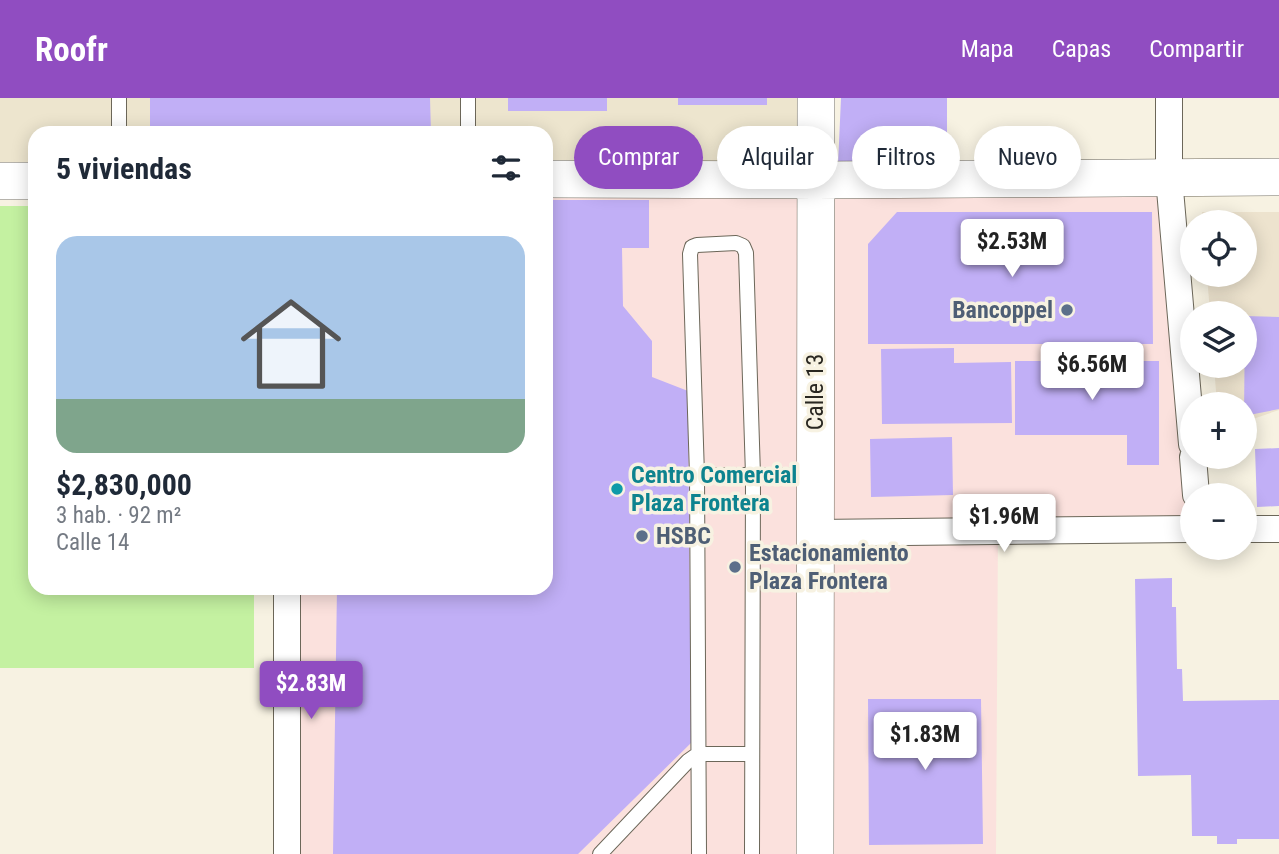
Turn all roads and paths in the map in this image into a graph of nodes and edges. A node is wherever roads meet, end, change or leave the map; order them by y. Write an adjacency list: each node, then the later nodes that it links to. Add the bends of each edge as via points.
1 (119, 98): 5 (lane)
2 (468, 98): 6 (lane)
3 (816, 98): 7 (main road, Calle 13)
4 (1169, 98): 9 (street)
5 (119, 126)
6 (468, 126)
7 (816, 126)
8 (1279, 177): 9 (main road)
9 (1169, 178): 12 (main road); 16 (street)
10 (553, 179): 11 (main road)
11 (717, 180)
12 (838, 180)
13 (0, 181): 14 (main road)
14 (28, 181)
15 (816, 189): 19 (main road, Calle 13)
16 (1188, 392)
17 (697, 475): 18 (lane); 18 (lane, via 692,247 736,243 747,253); 25 (lane)
18 (753, 475): 19 (lane); 26 (lane)
19 (815, 475): 23 (main road, Calle 13)
20 (1180, 529): 23 (street)
21 (1257, 529): 22 (street)
22 (1279, 529)
23 (815, 533): 31 (main road, Calle 13)
24 (287, 595): 27 (street)
25 (698, 754): 26 (lane); 28 (lane); 29 (lane)
26 (752, 754): 30 (lane)
27 (287, 854)
28 (600, 854)
29 (699, 854)
30 (752, 854)
31 (815, 854)

